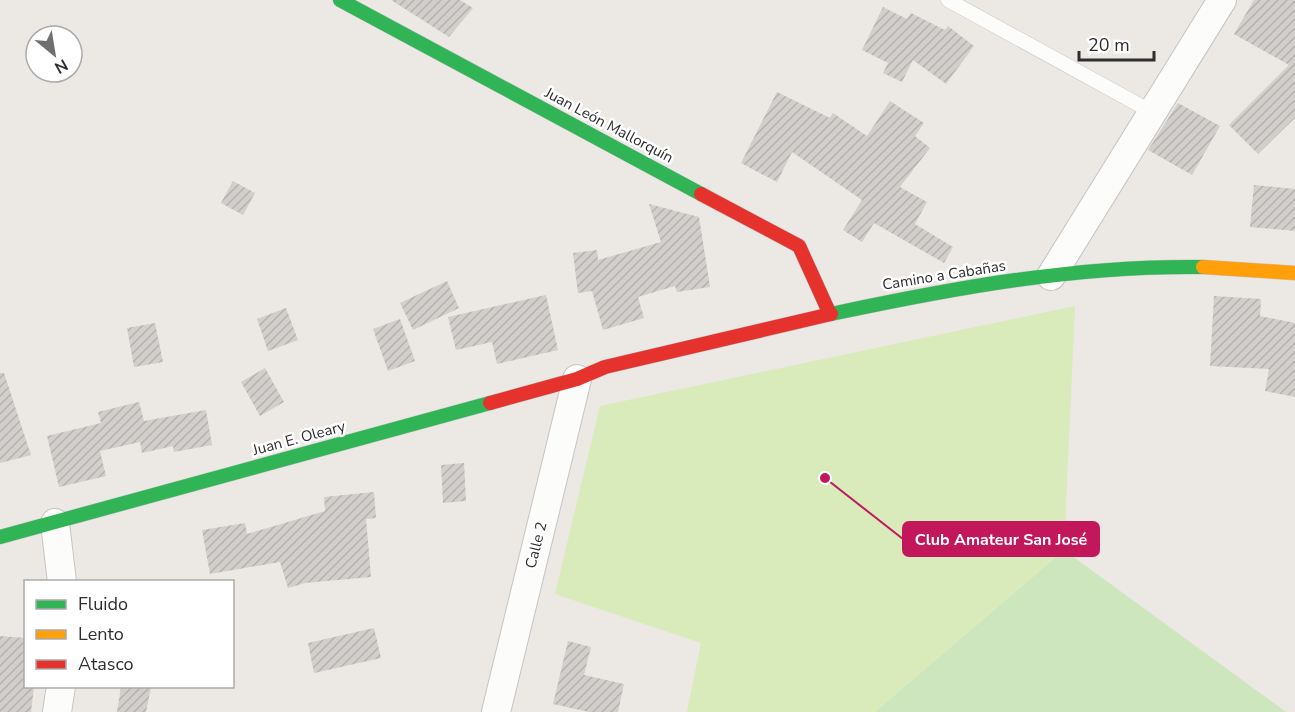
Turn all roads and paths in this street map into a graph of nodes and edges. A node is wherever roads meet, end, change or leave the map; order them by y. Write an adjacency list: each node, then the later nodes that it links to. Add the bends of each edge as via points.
1 (340, 0): 7 (street, Juan León Mallorquín, via 799,246)
2 (948, 0): 4 (lane)
3 (1222, 0): 4 (street)
4 (1152, 112): 6 (street)
5 (1295, 273): 6 (street, Camino a Cabañas, via 1174,267)
6 (1051, 276): 7 (street, Camino a Cabañas, via 945,290)
7 (829, 312): 8 (street, Camino a Cabañas)
8 (605, 367): 9 (street, Juan E. Oleary)
9 (577, 378): 10 (street, Juan E. Oleary); 15 (street, Calle 2)
10 (55, 523): 11 (street, Juan E. Oleary); 12 (street)
11 (0, 537)
12 (63, 580)
13 (61, 688): 14 (street)
14 (57, 712)
15 (496, 712)

